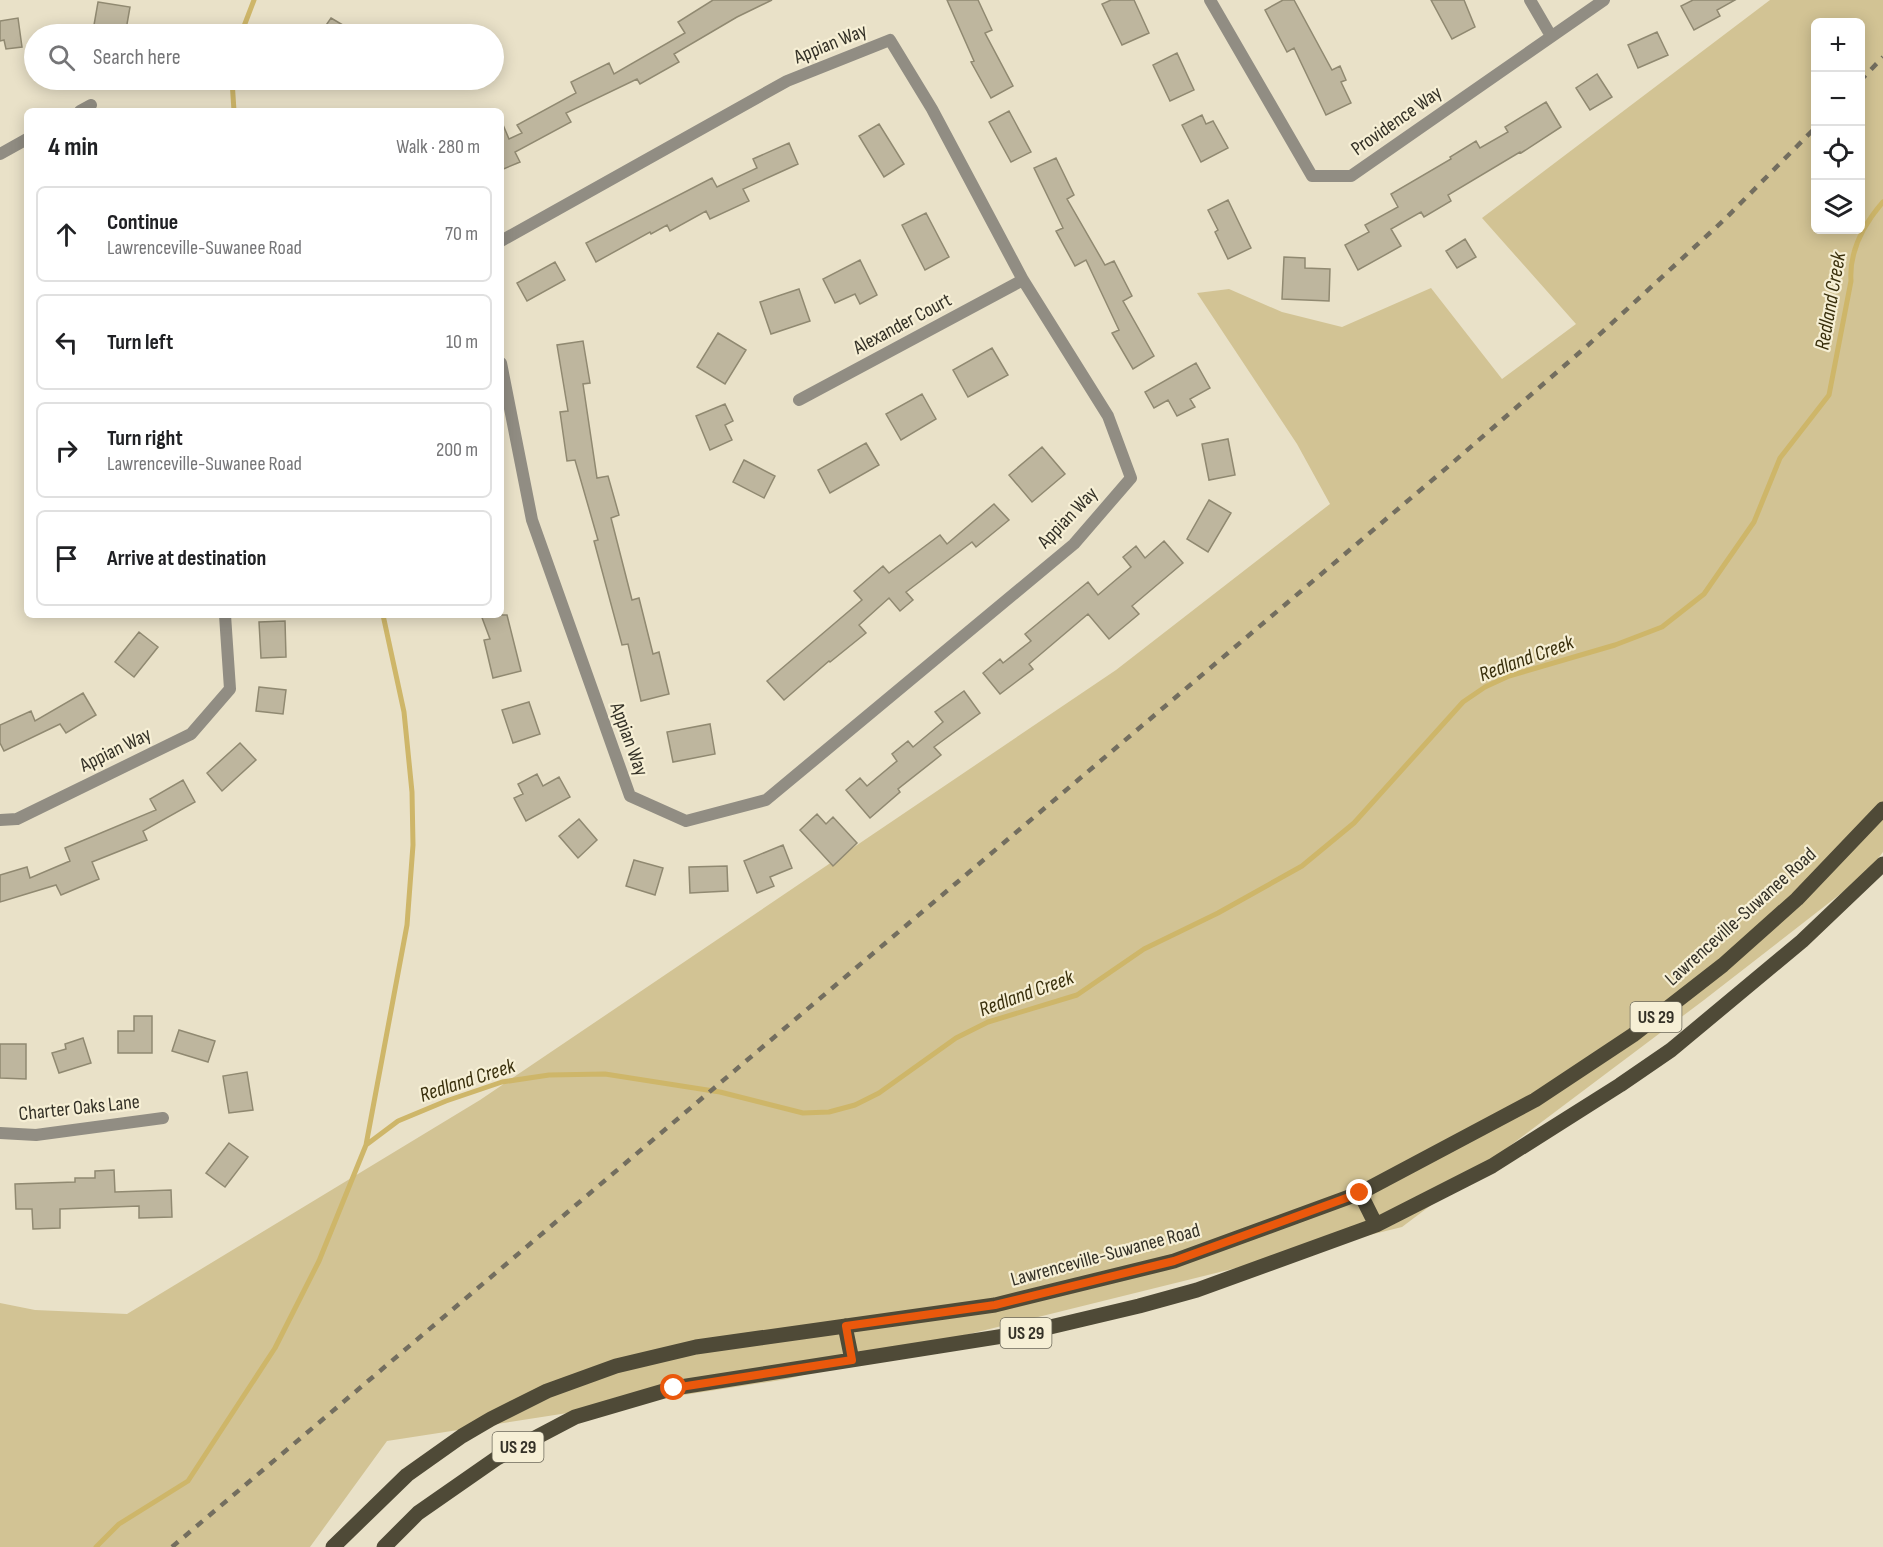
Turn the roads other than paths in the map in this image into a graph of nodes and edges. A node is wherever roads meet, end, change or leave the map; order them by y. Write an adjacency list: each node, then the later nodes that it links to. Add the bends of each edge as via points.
1 (1210, 0): 4 (street, Providence Way, via 1312,176 1351,176)
2 (1530, 0): 4 (street)
3 (1604, 0): 4 (street, Providence Way)
4 (1551, 36)
5 (24, 141): 6 (street)
6 (0, 154)
7 (504, 239): 8 (street, Appian Way, via 787,81 890,40)
8 (1023, 280): 9 (street, Appian Way, via 1108,416 1131,478 1074,544 766,800 686,821 630,795 532,520); 10 (street, Alexander Court)
9 (504, 378)
10 (799, 400)
11 (225, 618): 13 (street, Appian Way, via 230,688 191,734 16,819)
12 (1883, 809): 17 (main road, Lawrenceville-Suwanee Road / US 29, via 1797,899 1723,965 1633,1035 1535,1100)
13 (0, 820)
14 (1883, 864): 18 (main road, US 29, via 1802,941 1671,1050 1492,1166)
15 (163, 1119): 16 (street, Charter Oaks Lane, via 36,1135)
16 (0, 1133)
17 (1360, 1193): 18 (main road); 19 (main road, Lawrenceville-Suwanee Road / US 29, via 1174,1261 995,1305)
18 (1376, 1225): 20 (main road, US 29, via 1197,1290 1138,1306 1029,1332)
19 (846, 1326): 20 (main road); 21 (main road, Lawrenceville-Suwanee Road / US 29, via 696,1347 616,1366 547,1391 491,1419 432,1456)
20 (852, 1360): 22 (main road, US 29, via 674,1388 575,1417 496,1458 418,1513)
21 (334, 1547)
22 (384, 1547)

